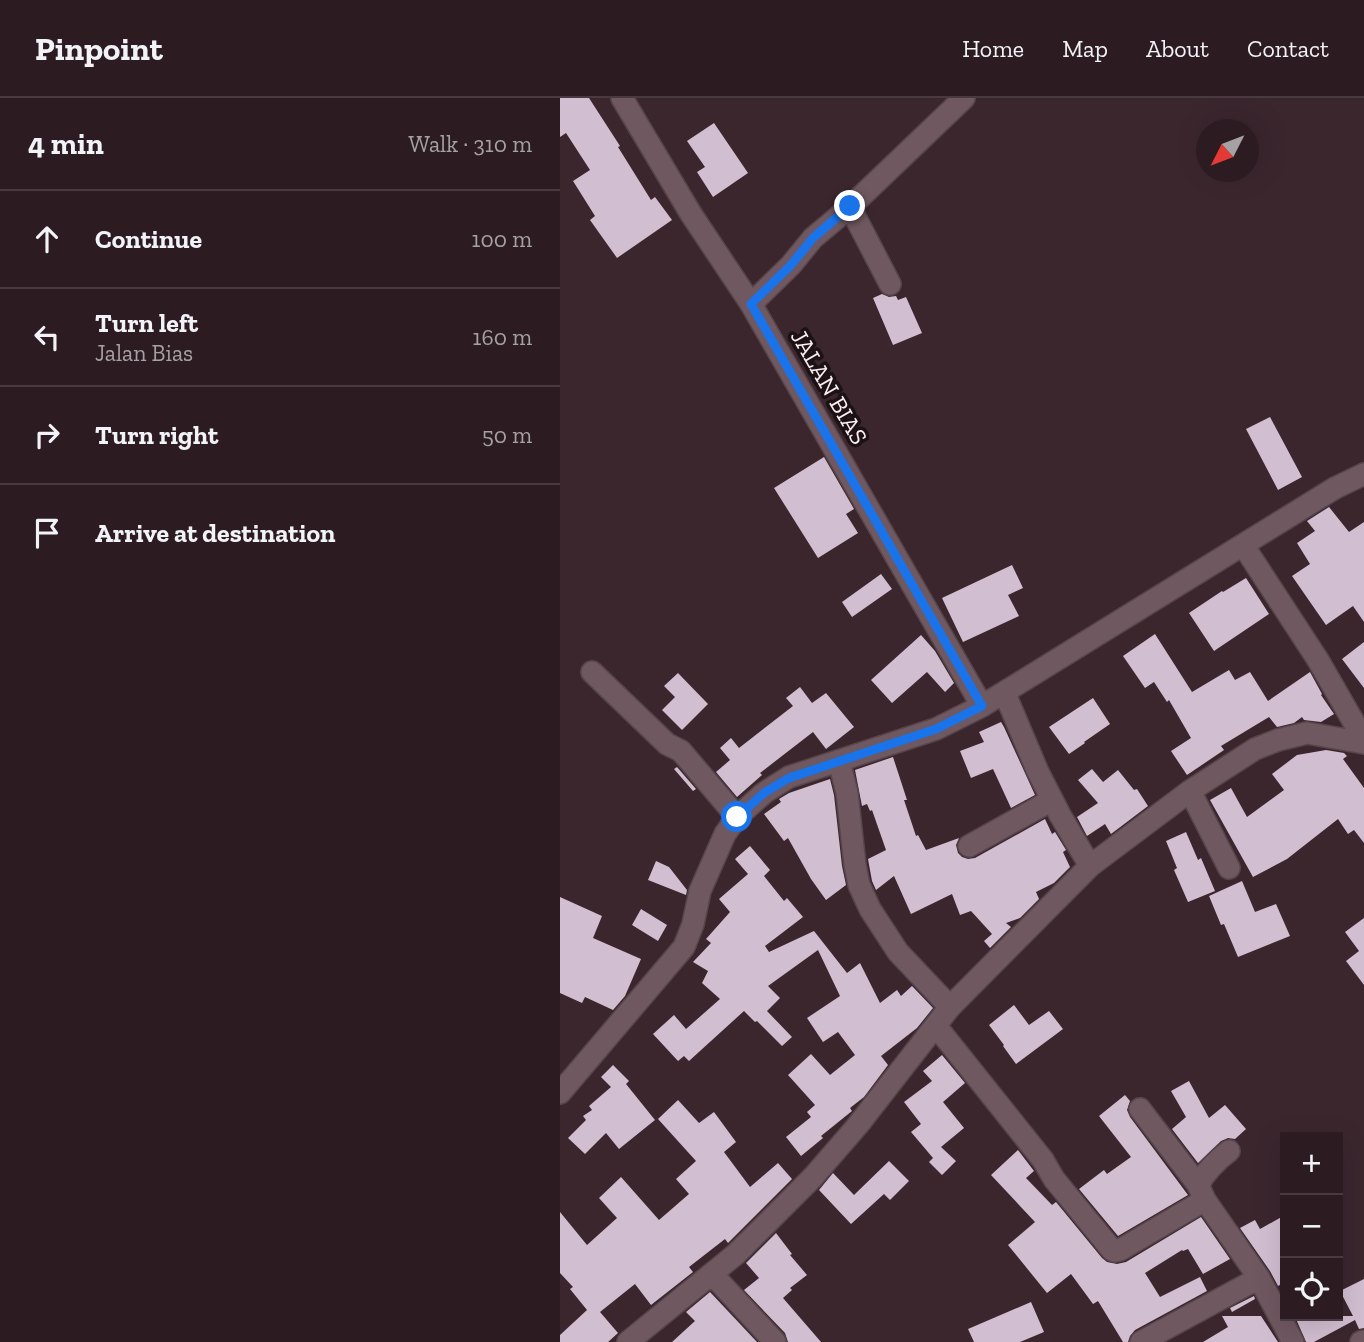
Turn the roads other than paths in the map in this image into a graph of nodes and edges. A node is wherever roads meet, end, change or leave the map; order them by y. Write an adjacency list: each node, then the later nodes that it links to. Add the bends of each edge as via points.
1 (622, 98): 5 (street, JALAN BIAS)
2 (964, 98): 3 (street)
3 (850, 206): 4 (street); 5 (street)
4 (890, 284)
5 (751, 304): 10 (street, JALAN BIAS)
6 (1364, 474): 7 (street)
7 (1243, 545): 9 (street); 11 (street)
8 (592, 672): 15 (street, via 667,744 681,751)
9 (1004, 694): 10 (street); 14 (street)
10 (982, 706): 12 (street, via 936,729)
11 (1364, 741): 13 (street, via 1307,733 1278,740 1255,749)
12 (839, 761): 15 (street, via 789,778); 19 (street, via 859,885 898,952)
13 (1190, 791): 17 (street); 18 (street)
14 (1052, 800): 16 (street); 17 (street)
15 (737, 817): 21 (street, via 700,891 684,947)
16 (969, 846)
17 (1090, 866): 19 (street)
18 (1229, 868)
19 (950, 1007): 20 (street)
20 (936, 1026): 24 (street, via 1112,1250 1120,1250); 25 (street, via 813,1177)
21 (560, 1093)
22 (1140, 1109): 24 (street)
23 (1229, 1151): 24 (street, via 1216,1161)
24 (1201, 1193): 26 (street)
25 (712, 1274): 27 (street); 28 (street)
26 (1259, 1278): 29 (street); 30 (street)
27 (637, 1340)
28 (775, 1342)
29 (1141, 1342)
30 (1293, 1342)

